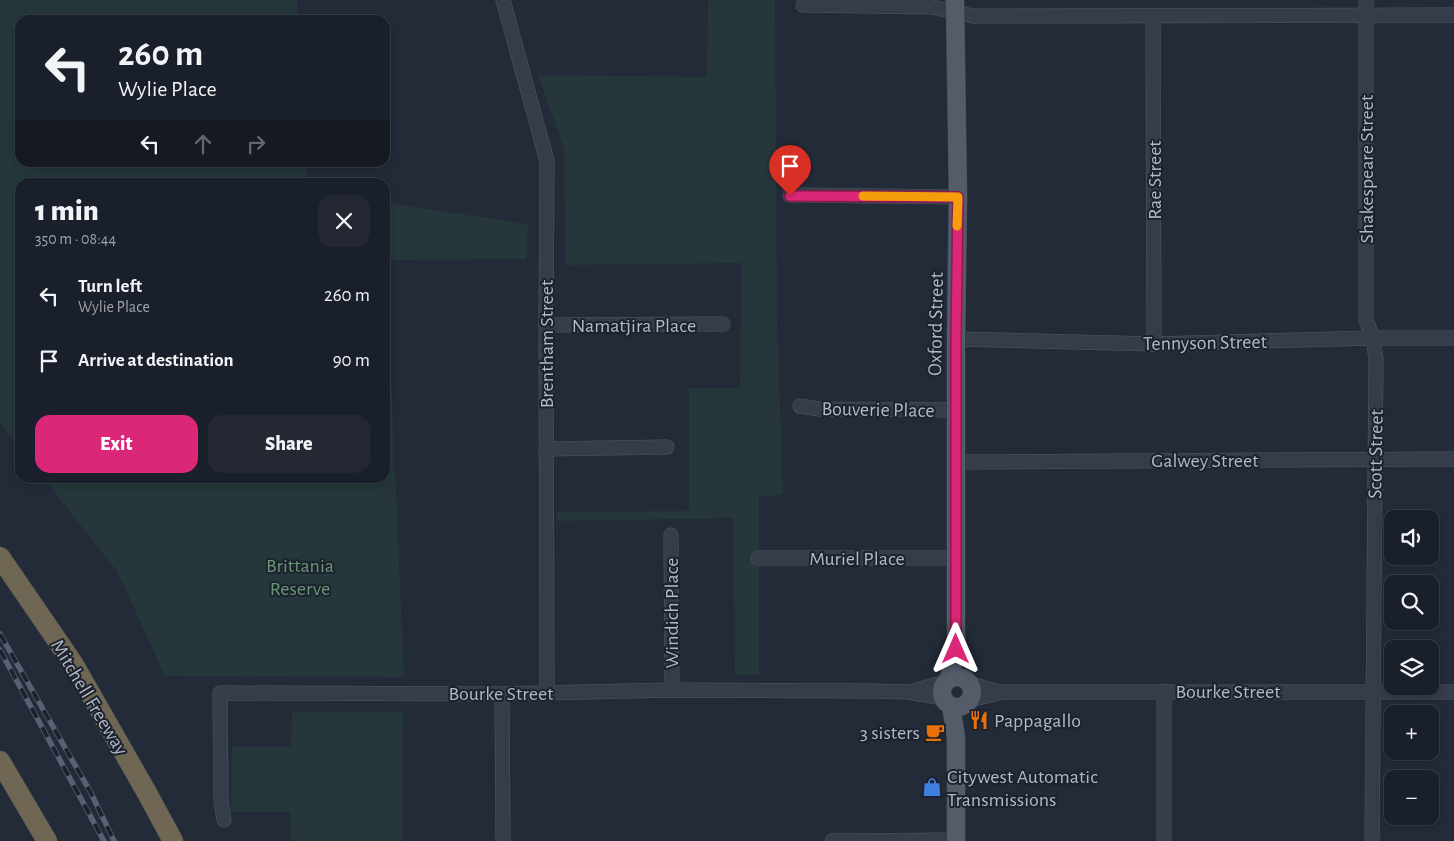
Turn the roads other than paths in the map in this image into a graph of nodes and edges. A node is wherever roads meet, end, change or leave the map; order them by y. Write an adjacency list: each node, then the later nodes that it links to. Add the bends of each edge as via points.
1 (503, 0): 11 (street, Brentham Street, via 547,161)
2 (1366, 0): 7 (street, Shakespeare Street)
3 (803, 5): 4 (street)
4 (955, 6): 6 (street, via 973,16); 9 (main road, Oxford Street)
5 (1454, 15): 7 (street)
6 (1153, 16): 7 (street); 15 (street, Rae Street)
7 (1366, 16): 12 (street, Shakespeare Street, via 1366,320)
8 (790, 196): 9 (street)
9 (958, 197): 14 (main road, Oxford Street)
10 (723, 324): 11 (street, Namatjira Place)
11 (546, 325): 19 (street, Brentham Street)
12 (1373, 338): 13 (street, Tennyson Street); 15 (street, Tennyson Street); 21 (street, Scott Street, via 1376,359)
13 (1454, 338)
14 (956, 340): 15 (street, Tennyson Street); 17 (main road, Oxford Street)
15 (1154, 344)
16 (800, 406): 17 (street, Bouverie Place, via 819,409)
17 (956, 410): 22 (main road, Oxford Street)
18 (666, 447): 19 (street)
19 (546, 449): 32 (street, Brentham Street)
20 (1454, 459): 21 (street, Galwey Street)
21 (1375, 460): 22 (street, Galwey Street); 29 (street, Scott Street)
22 (956, 462): 26 (main road, Oxford Street)
23 (671, 535): 27 (street, Windich Place)
24 (0, 557): 36 (highway, Mitchell Freeway, via 74,665)
25 (758, 558): 26 (street, Muriel Place)
26 (956, 558): 30 (main road, Oxford Street)
27 (672, 690): 30 (street, Bourke Street); 32 (street, Bourke Street)
28 (1164, 691): 29 (street, Bourke Street); 30 (street, Bourke Street); 45 (street)
29 (1373, 691): 31 (street, Bourke Street); 46 (street, Scott Street)
30 (958, 692): 44 (main road)
31 (1454, 692)
32 (547, 693): 33 (street, Bourke Street)
33 (502, 694): 37 (street, Bourke Street, via 220,693 220,800); 42 (street)
34 (0, 761): 35 (highway)
35 (14, 784): 38 (highway); 39 (highway)
36 (147, 793): 40 (highway, Mitchell Freeway); 41 (highway)
37 (224, 820)
38 (35, 841)
39 (47, 841)
40 (173, 841)
41 (180, 841)
42 (503, 841)
43 (832, 841): 44 (street)
44 (956, 841)
45 (1164, 841)
46 (1372, 841)

